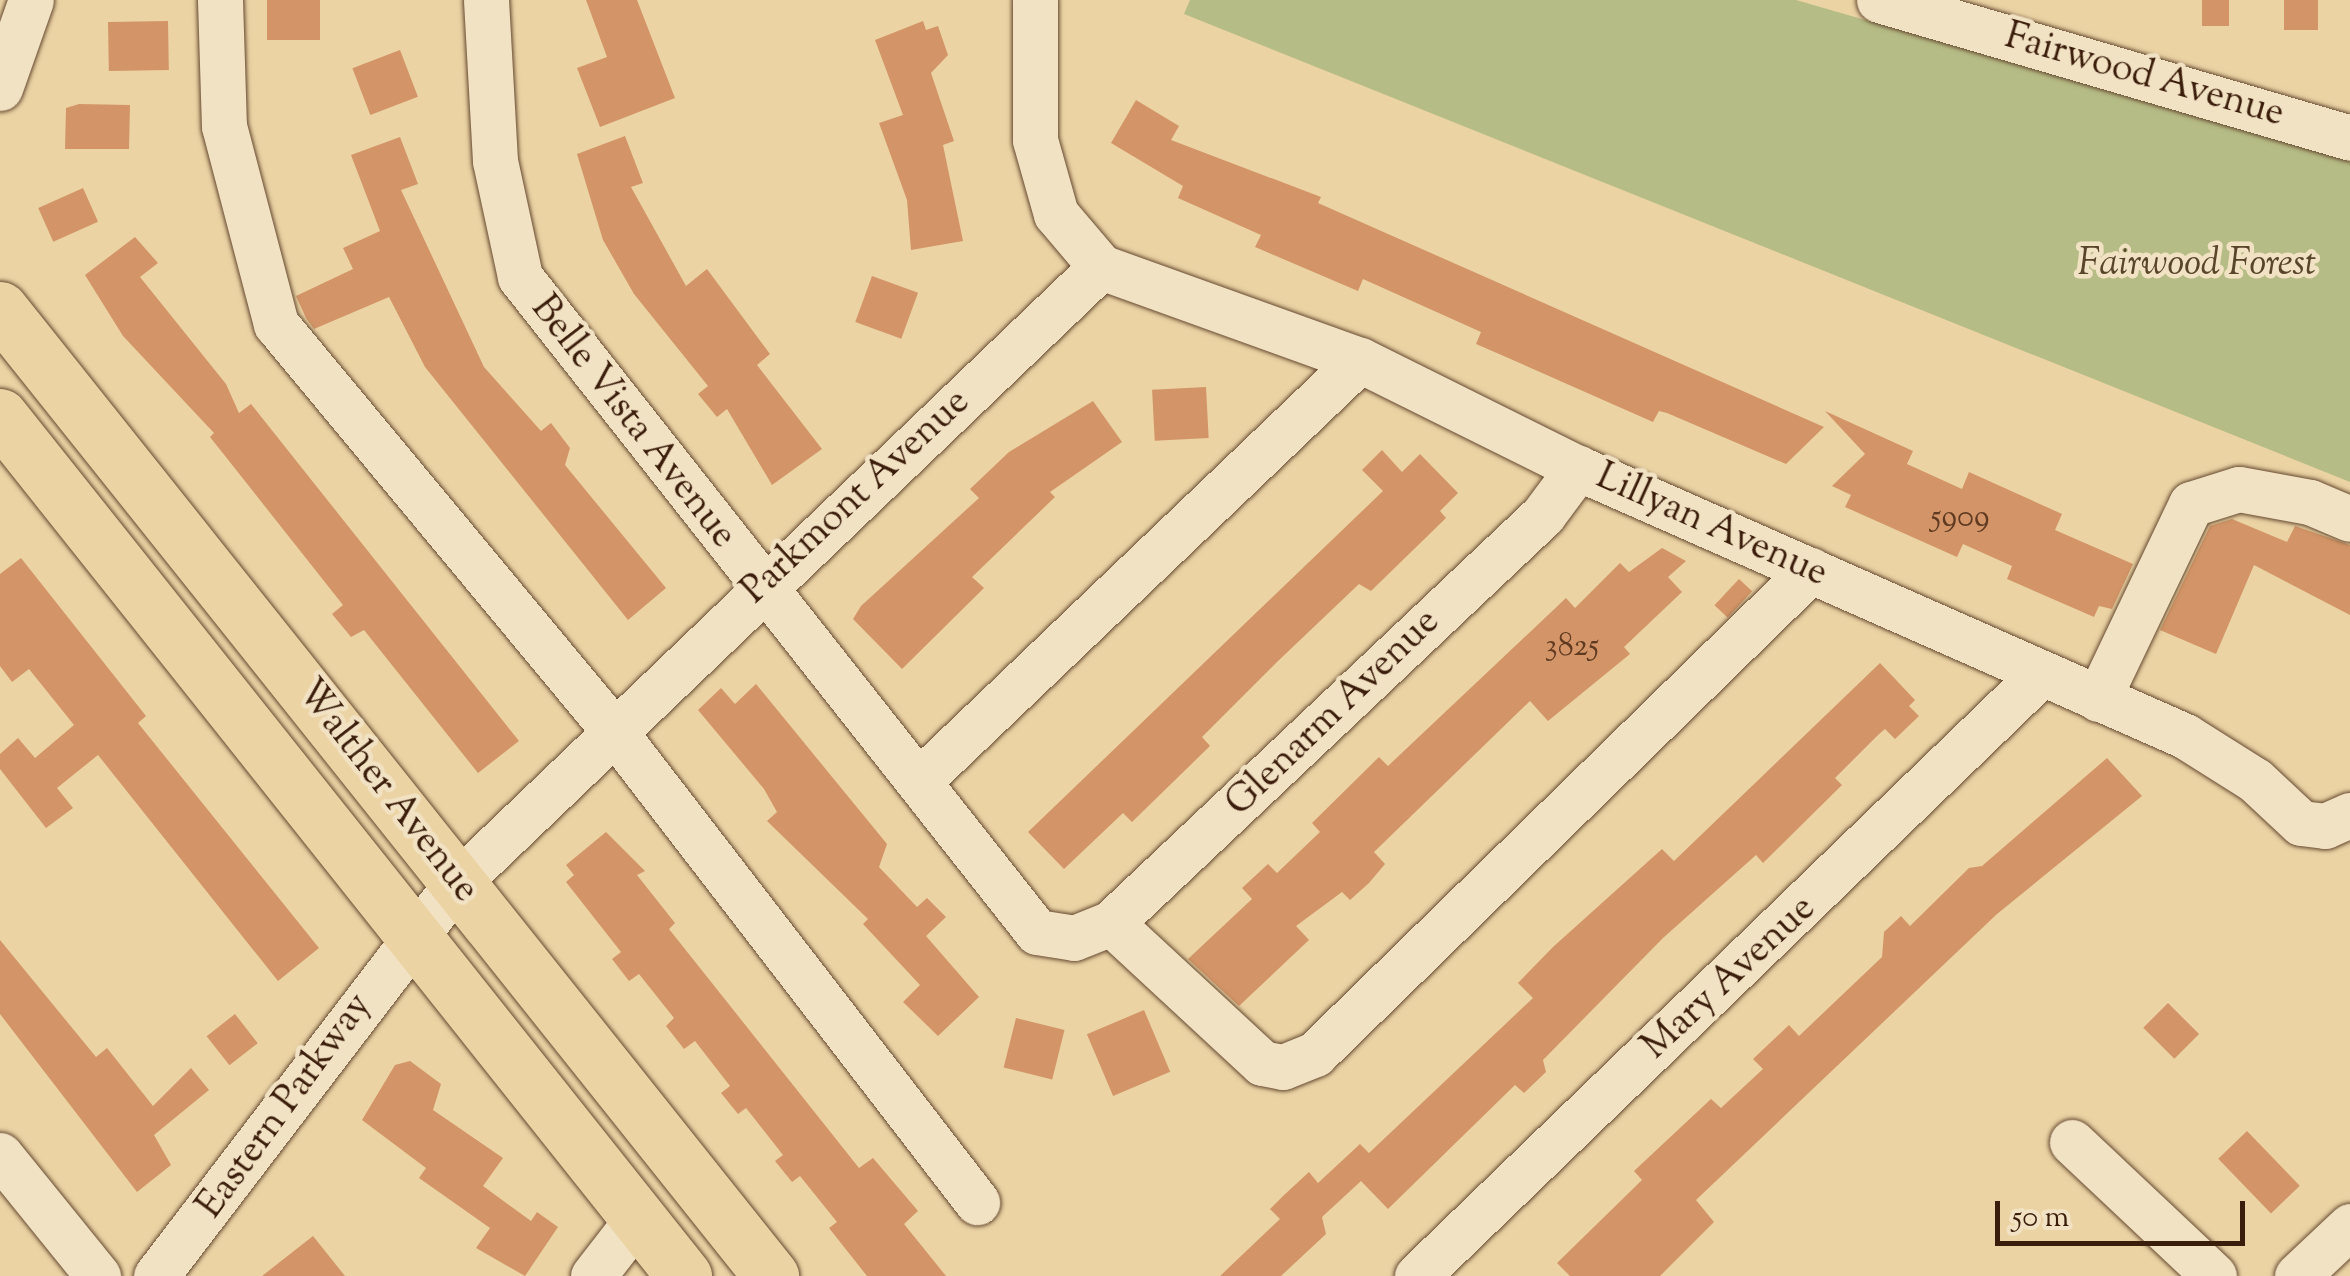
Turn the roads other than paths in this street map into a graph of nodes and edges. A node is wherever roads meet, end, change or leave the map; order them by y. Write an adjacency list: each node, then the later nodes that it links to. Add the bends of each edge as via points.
1 (32, 0): 6 (street)
2 (220, 0): 18 (street, via 224,126 276,324)
3 (1034, 0): 8 (street, via 1029,99 1035,140 1056,214)
4 (1879, 0): 7 (street, Fairwood Avenue)
5 (487, 8): 15 (street, Belle Vista Avenue, via 496,162 520,277)
6 (0, 88)
7 (2350, 138)
8 (1101, 267): 10 (street, Lillyan Avenue); 15 (street, Parkmont Avenue)
9 (0, 309): 21 (main road, Walther Avenue)
10 (1360, 360): 12 (street, Lillyan Avenue); 19 (street)
11 (0, 416): 23 (main road, Walther Avenue)
12 (1578, 468): 14 (street, Lillyan Avenue); 22 (street, Glenarm Avenue, via 1543,514)
13 (2350, 519): 17 (street, via 2310,502 2239,489 2191,504)
14 (1811, 570): 16 (street, Lillyan Avenue); 22 (street, via 1315,1054 1283,1067 1262,1063)
15 (760, 588): 18 (street, Parkmont Avenue); 19 (street, Belle Vista Avenue)
16 (2038, 677): 17 (street, Lillyan Avenue); 34 (street, Mary Avenue)
17 (2098, 699): 20 (street, Lillyan Avenue, via 2221,755 2300,823 2325,826)
18 (614, 731): 21 (street, Parkmont Avenue); 26 (street)
19 (920, 780): 22 (street, Belle Vista Avenue, via 1037,932)
20 (2350, 815)
21 (457, 883): 23 (street, Parkmont Avenue); 33 (main road, Walther Avenue)
22 (1092, 931)
23 (414, 935): 27 (main road, Walther Avenue); 30 (street, Eastern Parkway)
24 (2072, 1142): 35 (street)
25 (0, 1155): 29 (street)
26 (977, 1202)
27 (638, 1218): 31 (street); 32 (main road, Walther Avenue)
28 (2350, 1226): 36 (street)
29 (98, 1276)
30 (156, 1276)
31 (593, 1276)
32 (684, 1276)
33 (771, 1276)
34 (1417, 1276)
35 (2214, 1276)
36 (2297, 1276)

